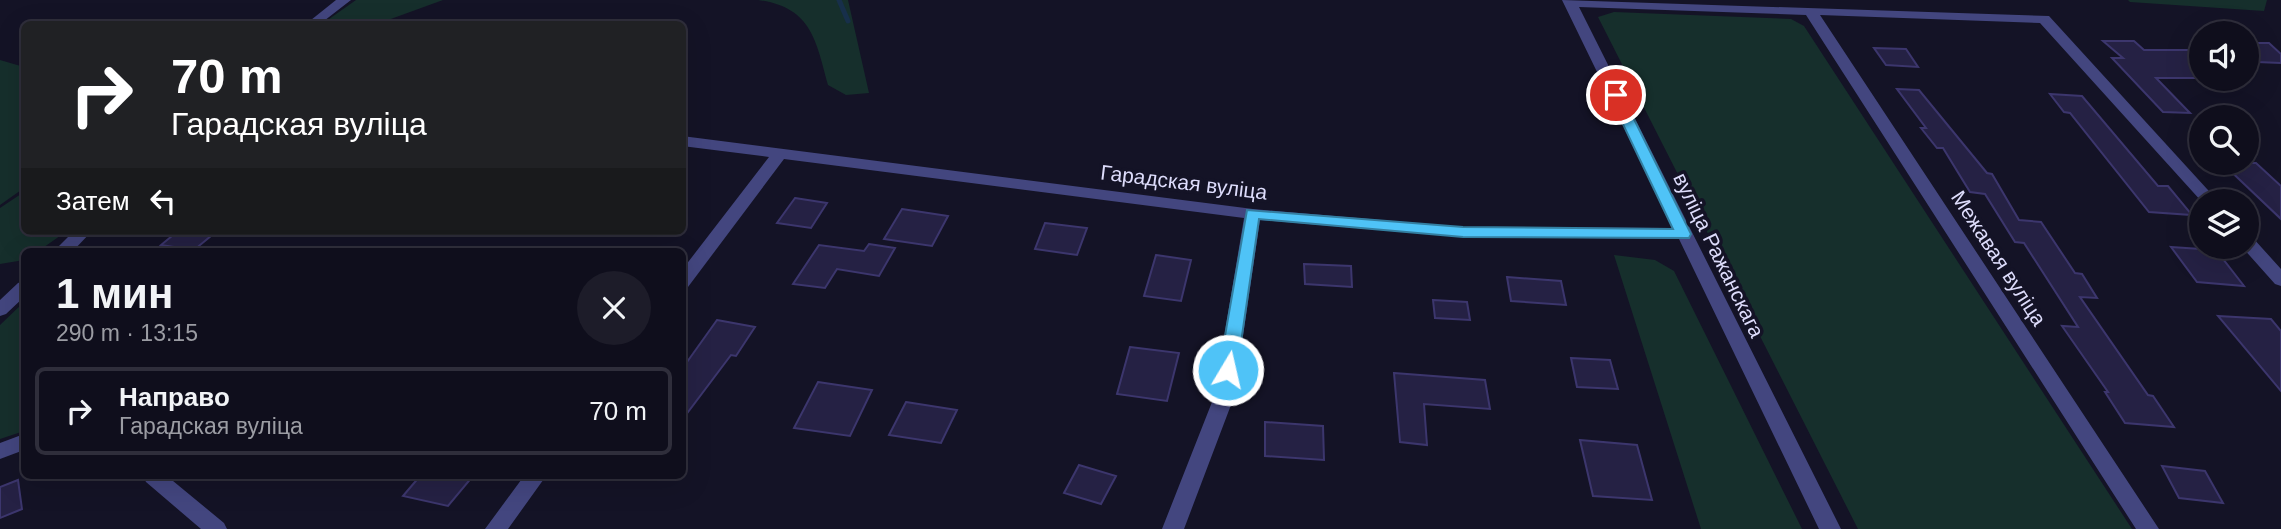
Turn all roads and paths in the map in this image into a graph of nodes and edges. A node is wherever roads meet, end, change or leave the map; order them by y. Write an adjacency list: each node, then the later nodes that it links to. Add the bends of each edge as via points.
1 (344, 0): 4 (street)
2 (1570, 1): 3 (street); 9 (street, вуліца Ражанскага)
3 (1811, 12): 7 (street, via 2043,19); 23 (street, Межавая вуліца)
4 (316, 21)
5 (686, 142): 6 (street, Гарадская вуліца)
6 (779, 155): 8 (street, Гарадская вуліца); 11 (street)
7 (2199, 189)
8 (1253, 214): 9 (street, Гарадская вуліца, via 1463,232); 21 (street, via 1224,397)
9 (1683, 234): 22 (street, вуліца Ражанскага)
10 (2259, 255): 12 (street)
11 (686, 278)
12 (2281, 280)
13 (21, 290): 14 (street)
14 (0, 310)
15 (21, 443): 16 (street)
16 (0, 451)
17 (157, 479): 19 (street)
18 (534, 479): 20 (street)
19 (216, 529)
20 (496, 529)
21 (1173, 529)
22 (1830, 529)
23 (2148, 529)

